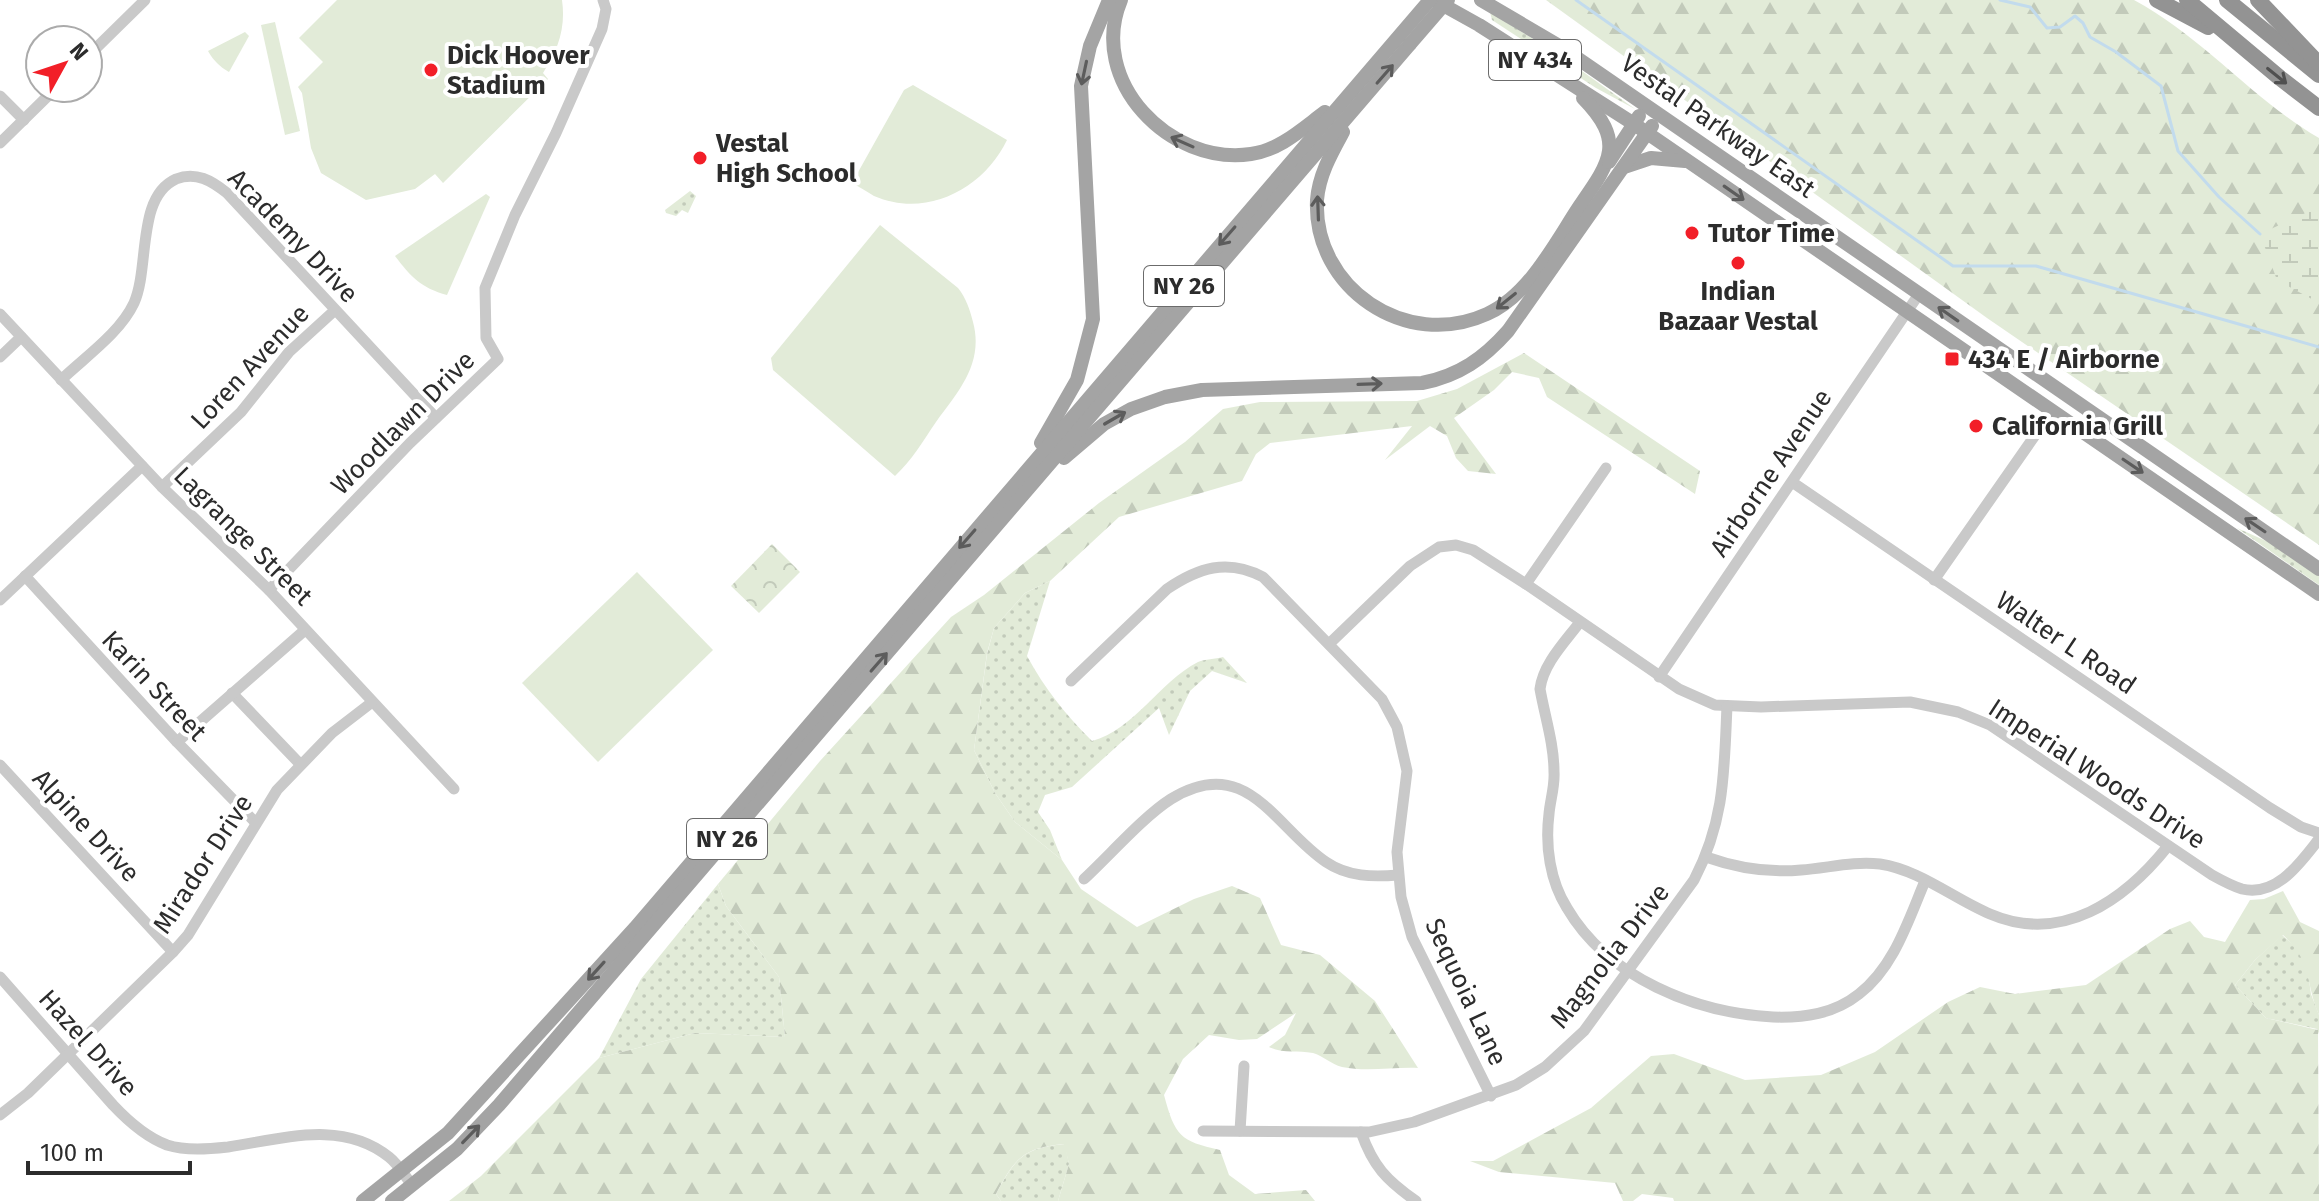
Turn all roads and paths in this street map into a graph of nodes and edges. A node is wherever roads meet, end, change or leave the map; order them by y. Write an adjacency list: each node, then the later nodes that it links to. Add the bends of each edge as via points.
1 (603, 0): 37 (street, Woodlawn Drive, via 602,29 485,288 486,338 498,359)
2 (1109, 0): 40 (main road, one-way to 40, via 1081,86 1093,319 1077,380)
3 (1121, 0): 19 (main road, one-way to 3, via 1265,151 1234,155 1177,141 1145,116 1127,91 1114,49)
4 (1432, 0): 13 (main road, NY 26); 17 (main road, Vestal Parkway East / NY 434)
5 (1448, 0): 13 (main road, NY 26, bridge)
6 (1481, 0): 21 (main road, Vestal Parkway East / NY 434)
7 (2157, 0): 14 (highway)
8 (2187, 0): 14 (highway)
9 (2227, 0): 16 (highway)
10 (2258, 0): 15 (highway)
11 (138, 2): 12 (street)
12 (104, 39)
13 (1404, 41): 19 (main road, NY 26)
14 (2237, 43): 22 (highway, one-way to 22)
15 (2319, 64)
16 (2319, 75)
17 (1563, 77): 25 (main road, Vestal Parkway East / NY 434); 28 (main road, via 1604,125)
18 (0, 96): 24 (street)
19 (1355, 98): 28 (main road, one-way to 19, via 1534,273 1495,309 1455,323 1409,322 1366,303 1345,284 1320,232 1317,203 1323,172); 40 (main road, NY 26)
20 (40, 104): 24 (street)
21 (1645, 105): 23 (main road, Vestal Parkway East / NY 434); 25 (main road)
22 (2319, 108)
23 (1660, 115): 25 (main road); 29 (main road, Vestal Parkway East / NY 434)
24 (24, 120): 26 (street)
25 (1640, 128): 27 (main road, Vestal Parkway East / NY 434); 28 (main road)
26 (0, 143)
27 (1689, 162): 28 (main road, via 1651,158); 31 (main road, Vestal Parkway East / NY 434, one-way to 31)
28 (1613, 168): 40 (main road, one-way to 28, via 1104,424 1165,397 1202,390 1422,383 1469,367 1508,331)
29 (1919, 294): 31 (street, Airborne Avenue); 43 (main road, Vestal Parkway East / NY 434, one-way to 29)
30 (334, 311): 35 (street, Academy Drive, via 227,193 197,176 180,177 157,194 151,207 134,302 111,333); 37 (street, Academy Drive); 42 (street, Loren Avenue, via 289,352 241,412)
31 (1906, 313): 36 (main road, Vestal Parkway East / NY 434); 41 (street, Airborne Avenue)
32 (0, 314): 33 (street, Lagrange Street)
33 (21, 337): 34 (street); 35 (street, Lagrange Street)
34 (0, 357)
35 (61, 380): 38 (street, Lagrange Street)
36 (2052, 411): 45 (street); 48 (main road, Vestal Parkway East / NY 434, one-way to 48)
37 (436, 418): 47 (street, Woodlawn Drive)
38 (142, 466): 42 (street, Lagrange Street); 44 (street)
39 (1606, 468): 46 (street)
40 (1025, 482): 79 (main road, NY 26, one-way to 79, via 635,928 465,1116); 80 (main road, NY 26, one-way to 40, via 499,1105)
41 (1792, 482): 45 (street, Walter L Road); 53 (street, Airborne Avenue)
42 (162, 487): 47 (street, Lagrange Street)
43 (2319, 569)
44 (25, 576): 49 (street); 58 (street, Karin Street)
45 (1934, 580): 63 (street, Walter L Road)
46 (1526, 584): 50 (street, Imperial Woods Drive); 52 (street, Imperial Woods Drive, via 1473,550 1439,547 1404,572)
47 (269, 590): 51 (street, Lagrange Street)
48 (2319, 594)
49 (0, 600)
50 (1580, 622): 53 (street, Imperial Woods Drive); 70 (street, via 1541,680 1555,777 1548,847 1566,908 1590,939)
51 (305, 630): 55 (street); 56 (street, Lagrange Street)
52 (1329, 644): 54 (street, Sequoia Lane, via 1263,577 1240,567 1209,567 1167,589); 66 (street, Sequoia Lane, via 1382,699 1397,727 1407,771)
53 (1659, 677): 57 (street, Imperial Woods Drive, via 1697,699)
54 (1071, 681)
55 (232, 693): 58 (street); 59 (street)
56 (371, 703): 59 (street, Mirador Drive); 61 (street, Lagrange Street)
57 (1727, 706): 64 (street, Imperial Woods Drive, via 1910,702 1958,712 1990,725); 65 (street, Magnolia Drive, via 1722,798)
58 (177, 742): 62 (street, Karin Street)
59 (300, 764): 62 (street, Mirador Drive)
60 (0, 765): 69 (street, Alpine Drive)
61 (454, 789)
62 (255, 822): 69 (street, Mirador Drive)
63 (2319, 836): 64 (street, Imperial Woods Drive, via 2281,881 2252,890 2212,875)
64 (2168, 846): 68 (street, via 2122,894 2095,911 2051,924 1992,915)
65 (1706, 857): 68 (street, via 1742,868 1785,871 1880,864); 70 (street, Magnolia Drive)
66 (1398, 875): 67 (street, via 1358,875 1328,864 1249,793 1216,786 1171,799); 74 (street, Sequoia Lane, via 1412,937)
67 (1084, 879)
68 (1925, 881): 70 (street, via 1901,938 1876,979 1858,996 1830,1010 1796,1018 1709,1009)
69 (173, 952): 72 (street, Mirador Drive)
70 (1630, 971): 74 (street, Magnolia Drive, via 1560,1055)
71 (0, 977): 72 (street, Hazel Drive)
72 (68, 1053): 75 (street, Mirador Drive); 79 (street, Hazel Drive, via 130,1123 167,1145 214,1149 330,1133 370,1145)
73 (1244, 1066): 77 (street)
74 (1491, 1096): 78 (street, Magnolia Drive, via 1414,1122)
75 (0, 1115)
76 (1203, 1131): 77 (street, Magnolia Drive)
77 (1240, 1131): 78 (street, Magnolia Drive)
78 (1361, 1132): 83 (street, via 1383,1175)
79 (402, 1172): 80 (street, Hazel Drive); 81 (main road, NY 26)
80 (412, 1185): 82 (main road, NY 26)
81 (363, 1201)
82 (392, 1201)
83 (1416, 1201)

